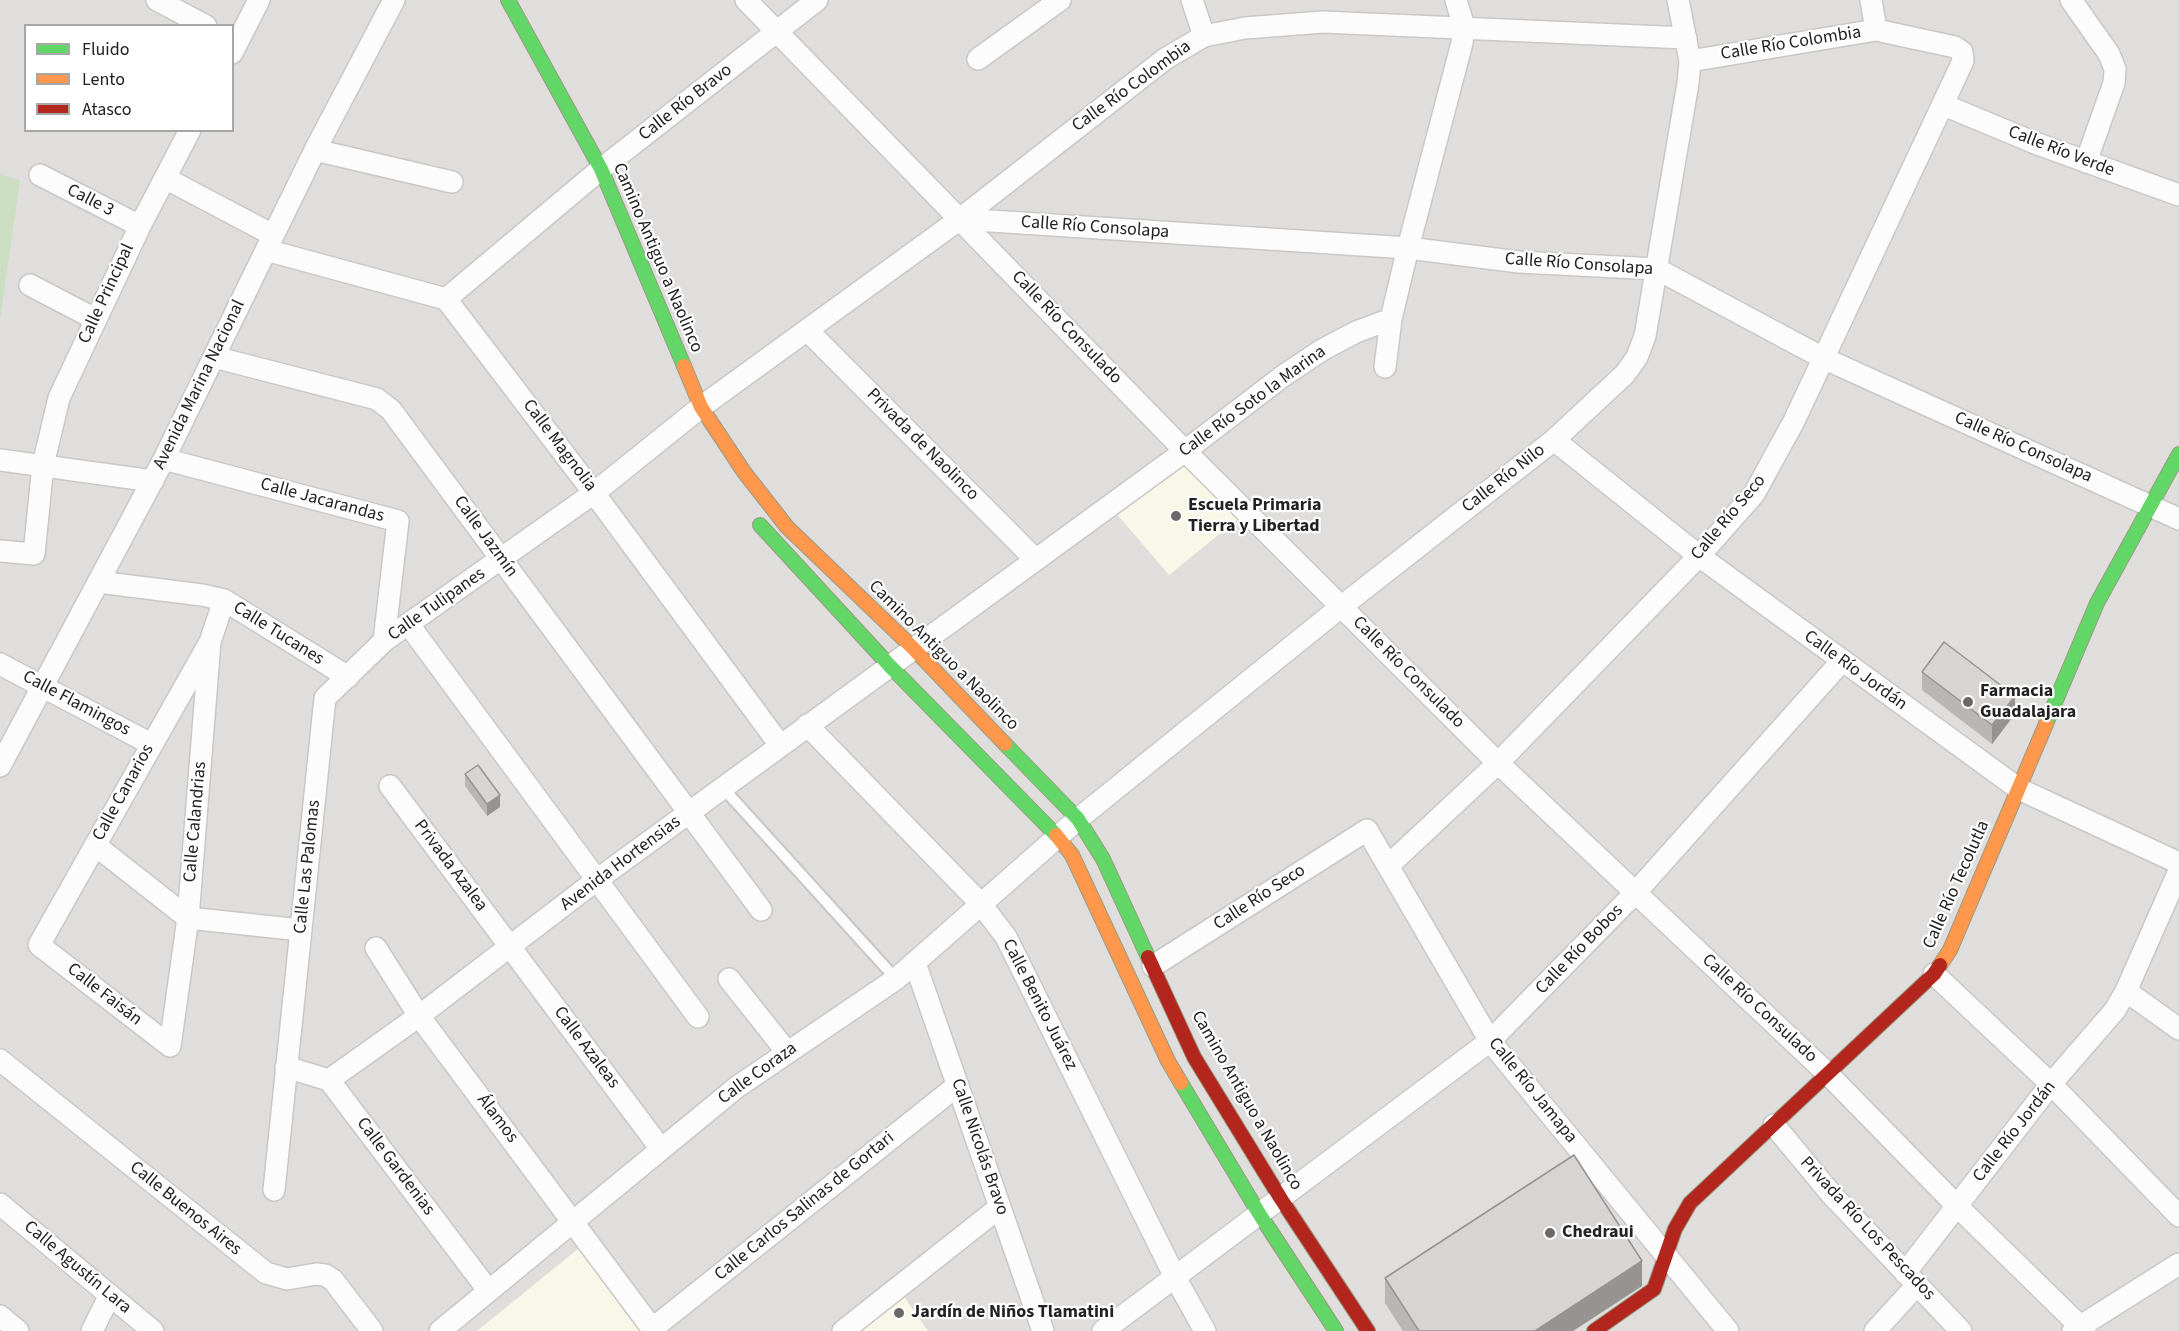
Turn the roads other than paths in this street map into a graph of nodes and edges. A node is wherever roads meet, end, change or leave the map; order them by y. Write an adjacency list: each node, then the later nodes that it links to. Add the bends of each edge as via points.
1 (157, 0): 13 (street)
2 (259, 0): 19 (street)
3 (394, 0): 25 (street, Avenida Marina Nacional)
4 (508, 0): 29 (main road, Camino Antiguo a Naolinco)
5 (746, 0): 16 (street, Calle Río Consulado)
6 (817, 0): 16 (street, Calle Río Bravo)
7 (1060, 0): 21 (street)
8 (1192, 0): 17 (street)
9 (1456, 0): 14 (street)
10 (1678, 0): 18 (street, Calle Río Nilo)
11 (1870, 0): 15 (street)
12 (2071, 0): 26 (street, via 2109,54 2115,69 2114,83)
13 (202, 24)
14 (1464, 27): 17 (street, Calle Río Colombia, via 1323,22 1245,28); 18 (street, Calle Río Colombia); 35 (street)
15 (1876, 30): 20 (street, Calle Río Colombia, via 1955,47); 22 (street, Calle Río Colombia)
16 (778, 32): 29 (street, Calle Río Bravo); 32 (street, Calle Río Consulado)
17 (1204, 36): 32 (street, Calle Río Colombia, via 1165,59)
18 (1686, 38): 22 (street, Calle Río Nilo)
19 (234, 45)
20 (1962, 52): 23 (street, Calle Río Seco, via 1963,61)
21 (978, 58)
22 (1689, 61): 36 (street, Calle Río Nilo)
23 (1944, 105): 26 (street, Calle Río Verde); 43 (street, Calle Río Seco)
24 (185, 132): 28 (street, Calle Principal)
25 (315, 150): 30 (street); 34 (street, Avenida Marina Nacional)
26 (2086, 162): 31 (street, Calle Río Verde)
27 (40, 175): 33 (street, Calle 3)
28 (165, 178): 33 (street, Calle Principal); 34 (street)
29 (589, 179): 38 (street, Calle Río Bravo); 45 (main road, Camino Antiguo a Naolinco)
30 (452, 182)
31 (2179, 195)
32 (960, 219): 35 (street, Calle Río Consolapa); 41 (street, Calle Río Colombia); 47 (street, Calle Río Consulado)
33 (140, 226): 39 (street, Calle Principal)
34 (269, 243): 38 (street); 42 (street, Avenida Marina Nacional)
35 (1408, 248): 36 (street, Calle Río Consolapa, via 1519,261); 40 (street)
36 (1657, 269): 43 (street, Calle Río Consolapa); 46 (street, Calle Río Nilo, via 1645,336 1637,357 1611,388)
37 (30, 285): 39 (street)
38 (446, 299): 53 (street, Calle Magnolia)
39 (95, 319): 51 (street, Calle Principal, via 59,398)
40 (1391, 319): 44 (street); 47 (street, Calle Río Soto la Marina, via 1322,350)
41 (808, 330): 45 (street, Calle Río Colombia); 59 (street, Privada de Naolinco)
42 (214, 357): 49 (street, Avenida Marina Nacional); 60 (street, Calle Jazmín, via 377,399 391,410)
43 (1823, 358): 54 (street, Calle Río Consolapa); 58 (street, Calle Río Seco, via 1773,463 1748,501)
44 (1385, 367)
45 (690, 416): 53 (street, Calle Tulipanes); 67 (main road, Camino Antiguo a Naolinco, via 744,472 787,527)
46 (1554, 440): 58 (street, Calle Río Jordán); 63 (street, Calle Río Nilo)
47 (1185, 451): 59 (street, Calle Río Soto la Marina); 63 (street, Calle Río Consulado)
48 (2179, 454): 54 (main road, Calle Río Tecolutla)
49 (164, 459): 52 (street, Avenida Marina Nacional); 65 (street, Calle Jacarandas, via 398,521)
50 (0, 460): 51 (street)
51 (43, 465): 52 (street); 57 (street, Calle Principal, via 34,554)
52 (153, 481): 61 (street, Avenida Marina Nacional)
53 (594, 493): 60 (street, Calle Tulipanes); 75 (street, Calle Magnolia)
54 (2150, 504): 56 (street, Calle Río Consolapa); 80 (main road, Calle Río Tecolutla, via 2097,603)
55 (750, 512): 70 (main road)
56 (2179, 519)
57 (0, 550)
58 (1699, 556): 68 (street, Calle Río Jordán); 76 (street, Calle Río Seco)
59 (1035, 559): 67 (street, Calle Río Soto la Marina)
60 (502, 560): 64 (street, Calle Tulipanes); 81 (street, Calle Jazmín)
61 (98, 582): 62 (street, Calle Tucanes); 72 (street, Avenida Marina Nacional)
62 (224, 600): 66 (street, Calle Calandrias); 71 (street, Calle Tucanes)
63 (1342, 606): 76 (street, Calle Río Consulado); 82 (street, Calle Río Nilo)
64 (409, 625): 65 (street, Calle Tulipanes); 89 (street)
65 (384, 641): 71 (street, Calle Tulipanes)
66 (210, 642): 74 (street, Calle Canarios); 93 (street, Calle Calandrias)
67 (912, 647): 70 (street, Avenida Hortensias); 82 (main road, Camino Antiguo a Naolinco)
68 (1841, 662): 80 (street, Calle Río Jordán); 90 (street, Calle Río Bobos)
69 (0, 664): 72 (street, Calle Flamingos)
70 (889, 665): 73 (street, Avenida Hortensias); 84 (main road)
71 (348, 677): 94 (street, Calle Las Palomas, via 325,698)
72 (43, 685): 74 (street, Calle Flamingos); 77 (street, Avenida Marina Nacional)
73 (807, 725): 75 (street, Avenida Hortensias); 91 (street, Calle Benito Juárez)
74 (151, 744): 85 (street, Calle Canarios)
75 (780, 745): 79 (street, Avenida Hortensias)
76 (1498, 763): 87 (street, Calle Río Seco); 90 (street, Calle Río Consulado)
77 (0, 766)
78 (390, 786): 96 (street, Privada Azalea)
79 (723, 788): 81 (street, Avenida Hortensias); 102 (lane)
80 (2019, 789): 86 (street, Calle Río Jordán); 100 (main road, Calle Río Tecolutla, via 1963,922)
81 (688, 813): 89 (street, Avenida Hortensias); 92 (street, Calle Jazmín)
82 (1078, 819): 84 (street, Calle Coraza); 99 (main road, Camino Antiguo a Naolinco, via 1103,859)
83 (1366, 830): 87 (street, Calle Río Jamapa); 99 (street, Calle Río Seco)
84 (1058, 837): 91 (street, Calle Coraza); 123 (main road, via 1083,875 1167,1061)
85 (95, 844): 93 (street); 95 (street, Calle Canarios)
86 (2179, 863)
87 (1388, 866): 107 (street, Calle Río Jamapa)
88 (2179, 871): 103 (street, Calle Río Jordán)
89 (598, 879): 96 (street, Avenida Hortensias); 105 (street)
90 (1636, 892): 107 (street, Calle Río Bobos); 112 (street, Calle Río Consulado)
91 (981, 904): 98 (street, Calle Coraza); 128 (street, Calle Benito Juárez, via 1006,937)
92 (761, 910)
93 (188, 918): 94 (street); 108 (street, Calle Calandrias)
94 (301, 930): 111 (street, Calle Las Palomas)
95 (39, 945): 108 (street, Calle Faisán)
96 (510, 946): 104 (street, Avenida Hortensias); 117 (street, Calle Azaleas)
97 (376, 948): 104 (street, Álamos)
98 (915, 963): 102 (street, Calle Coraza); 115 (street, Calle Nicolás Bravo)
99 (1153, 966): 119 (main road, Camino Antiguo a Naolinco, via 1194,1057)
100 (1934, 974): 112 (main road, Calle Río Tecolutla); 114 (street)
101 (729, 979): 109 (street)
102 (896, 979): 109 (street, Calle Coraza)
103 (2126, 991): 106 (street); 114 (street, Calle Río Jordán, via 2115,1010)
104 (419, 1016): 113 (street, Avenida Hortensias); 125 (street, Álamos)
105 (698, 1017)
106 (2179, 1029)
107 (1490, 1041): 119 (street, Calle Río Bobos); 126 (street, Calle Río Jamapa)
108 (170, 1046)
109 (787, 1052): 117 (street, Calle Coraza, via 737,1087)
110 (0, 1060): 138 (street, Calle Buenos Aires, via 266,1273 287,1279 316,1274 333,1280)
111 (286, 1067): 113 (street); 118 (street, Calle Las Palomas)
112 (1829, 1075): 116 (main road, Calle Río Tecolutla); 122 (street, Calle Río Consulado)
113 (329, 1080): 130 (street, Calle Gardenias)
114 (2051, 1084): 122 (street, Calle Río Jordán); 124 (street)
115 (958, 1085): 121 (street, Calle Nicolás Bravo); 134 (street, Calle Carlos Salinas de Gortari)
116 (1774, 1125): 126 (main road, Calle Río Tecolutla, via 1690,1203 1675,1229); 129 (street, Privada Río Los Pescados, via 1832,1195)
117 (662, 1149): 125 (street, Calle Coraza)
118 (274, 1190)
119 (1281, 1199): 123 (street, Calle Río Bobos); 145 (main road, Camino Antiguo a Naolinco)
120 (0, 1204): 131 (street, Calle Agustín Lara)
121 (1000, 1207): 140 (street); 141 (street, Calle Nicolás Bravo)
122 (1958, 1207): 129 (street, Calle Río Jordán); 133 (street, Calle Río Consulado)
123 (1260, 1215): 128 (street, Calle Río Bobos); 144 (main road)
124 (2179, 1216)
125 (574, 1222): 130 (street, Calle Coraza); 134 (street, Álamos)
126 (1667, 1257): 146 (main road, Calle Río Tecolutla, via 1654,1289); 147 (street, Calle Río Jamapa)
127 (2179, 1264): 133 (street)
128 (1175, 1277): 142 (street, Calle Río Bobos); 143 (street, Calle Benito Juárez)
129 (1911, 1279): 148 (street, Calle Río Jordán); 149 (street, Privada Río Los Pescados)
130 (488, 1290): 139 (street, Calle Coraza)
131 (110, 1295): 136 (street); 137 (street, Calle Agustín Lara)
132 (0, 1316): 135 (street)
133 (2080, 1329)
134 (653, 1330)
135 (18, 1331)
136 (92, 1331)
137 (153, 1331)
138 (372, 1331)
139 (440, 1331)
140 (843, 1331)
141 (1043, 1331)
142 (1103, 1331)
143 (1205, 1331)
144 (1336, 1331)
145 (1368, 1331)
146 (1594, 1331)
147 (1728, 1331)
148 (1875, 1331)
149 (1961, 1331)

